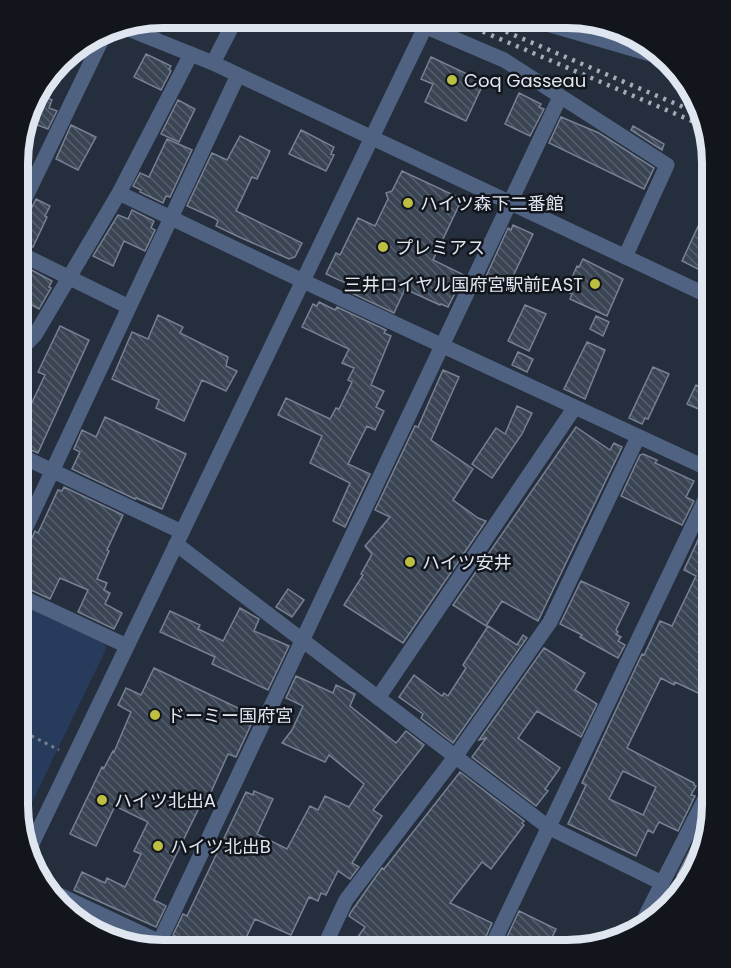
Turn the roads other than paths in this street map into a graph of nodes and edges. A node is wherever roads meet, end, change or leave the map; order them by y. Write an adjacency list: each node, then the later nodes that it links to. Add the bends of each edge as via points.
1 (232, 28): 9 (street)
2 (421, 28): 12 (street)
3 (434, 28): 11 (street, via 504,60)
4 (574, 29): 6 (street)
5 (135, 32): 8 (street)
6 (614, 37)
7 (99, 45): 13 (street)
8 (191, 54): 9 (street); 14 (street)
9 (213, 63): 10 (street)
10 (238, 75): 12 (street); 16 (street)
11 (560, 97): 15 (street); 17 (street, via 666,165)
12 (373, 137): 15 (street); 20 (street)
13 (28, 192)
14 (119, 193): 16 (street); 19 (street)
15 (510, 203): 17 (street); 24 (street)
16 (171, 218): 20 (street); 22 (street)
17 (625, 257): 21 (street)
18 (28, 258): 19 (street)
19 (69, 279): 22 (street); 23 (street)
20 (303, 281): 24 (street); 32 (street)
21 (702, 293)
22 (129, 307): 29 (street)
23 (28, 342)
24 (443, 346): 25 (street); 34 (street)
25 (575, 407): 26 (street); 36 (street)
26 (638, 437): 28 (street); 37 (street, via 550,622)
27 (28, 459): 29 (street)
28 (702, 466)
29 (52, 471): 31 (street); 32 (street)
30 (702, 506): 39 (street)
31 (28, 521)
32 (179, 538): 34 (street); 35 (street)
33 (28, 600): 35 (street)
34 (304, 641): 36 (street); 45 (street)
35 (127, 646): 40 (street)
36 (378, 698): 37 (street)
37 (455, 757): 39 (street); 46 (street, via 346,900)
38 (702, 805): 41 (street)
39 (548, 827): 41 (street); 47 (street)
40 (33, 839)
41 (662, 883): 43 (street)
42 (67, 899): 44 (street)
43 (646, 914)
44 (143, 938)
45 (161, 940)
46 (327, 940)
47 (495, 940)

